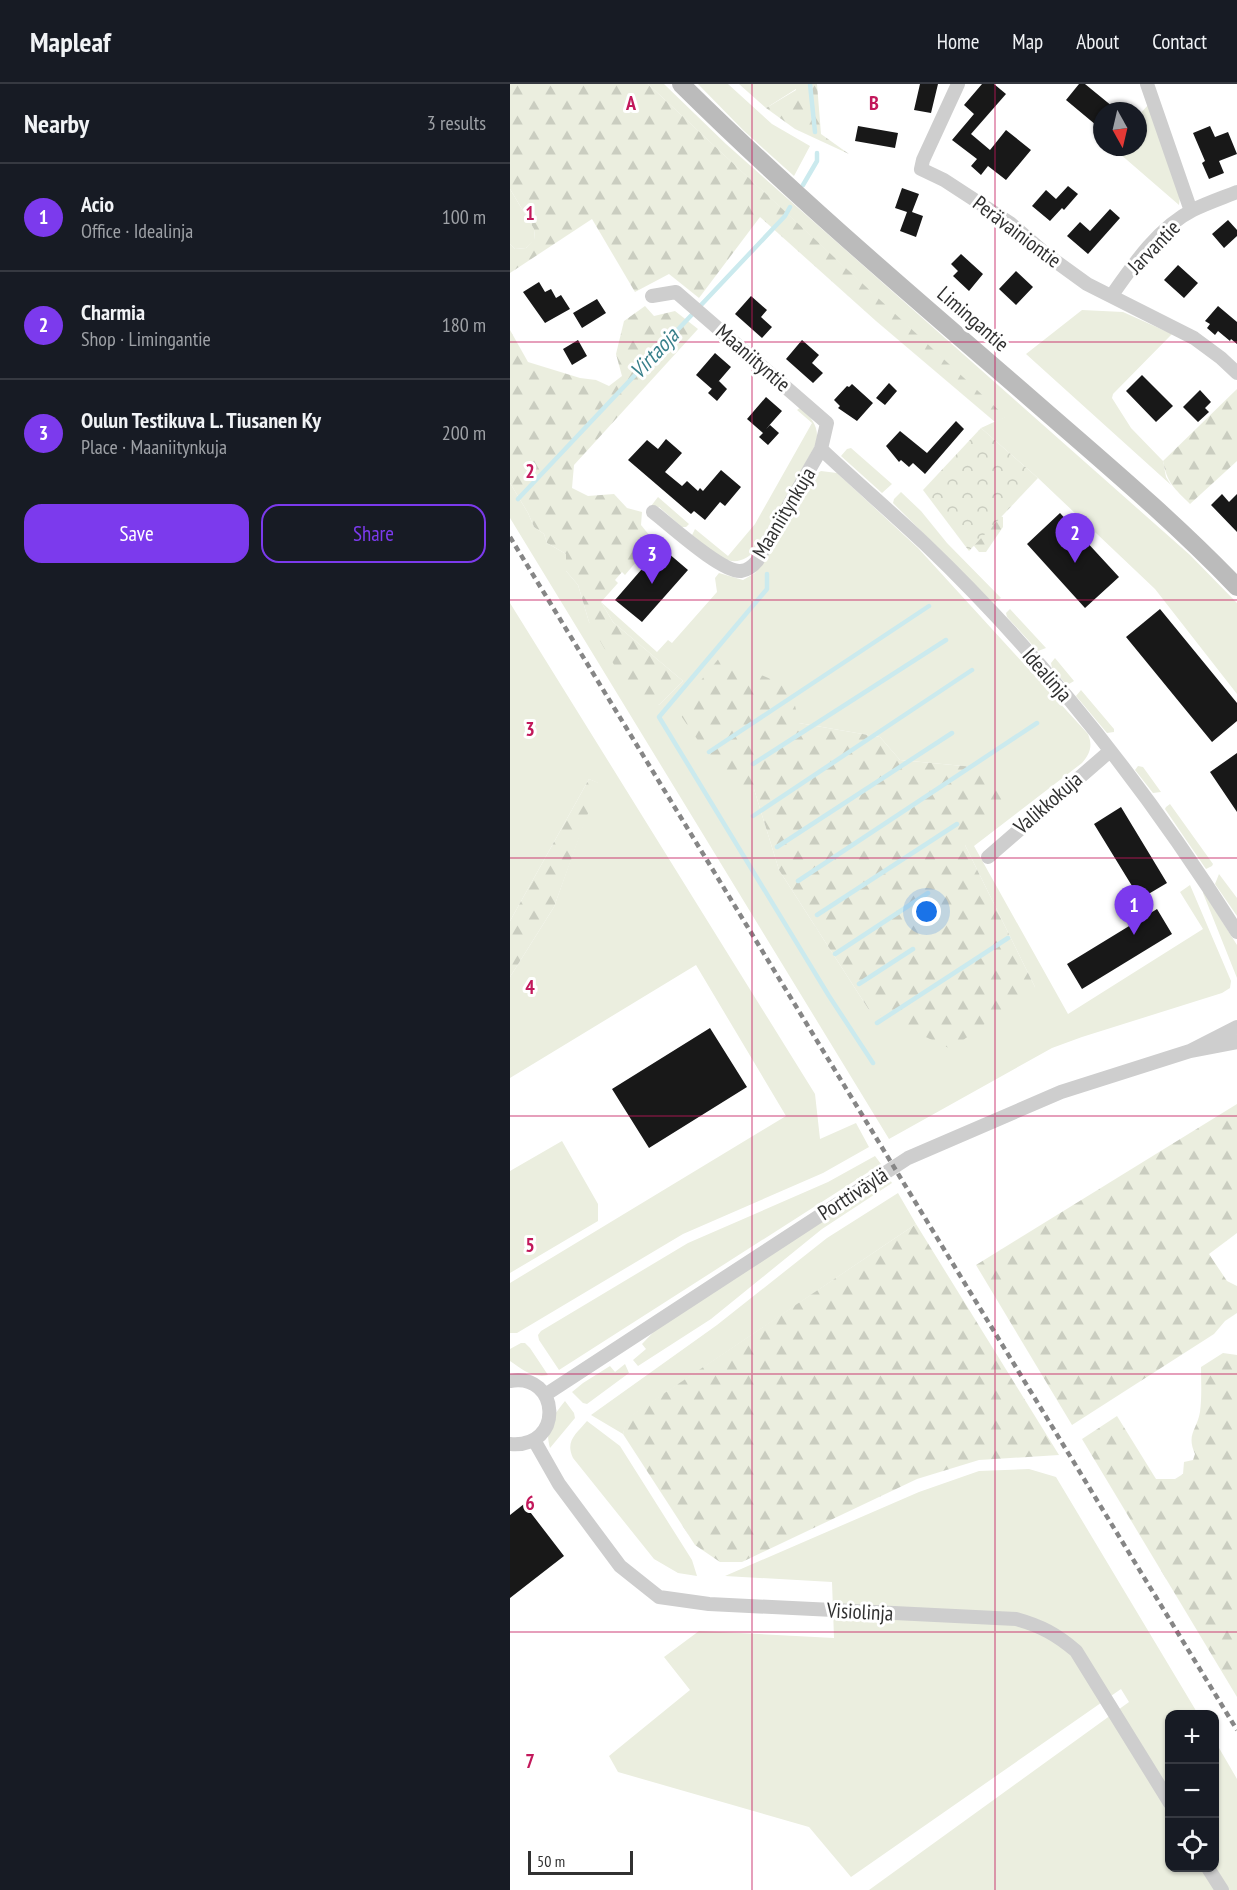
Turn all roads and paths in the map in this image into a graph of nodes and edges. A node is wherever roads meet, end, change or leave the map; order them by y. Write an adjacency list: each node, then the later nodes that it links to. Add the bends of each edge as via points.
1 (681, 84): 11 (main road, Limingantie, via 803,200 1072,435)
2 (958, 84): 7 (street, Perävainiontie, via 921,169 1010,223 1087,284)
3 (1147, 84): 5 (street)
4 (1237, 192): 5 (street, Jarvantie)
5 (1191, 211): 7 (street, Jarvantie, via 1153,243)
6 (652, 296): 9 (street, Maaniityntie, via 676,292 827,423)
7 (1112, 296): 8 (street, Perävainiontie, via 1194,338)
8 (1237, 373)
9 (821, 449): 10 (street, Maaniitynkuja, via 757,561 747,570 735,571 718,564); 12 (street, Idealinja, via 925,544 994,615)
10 (653, 512)
11 (1237, 587)
12 (1110, 751): 13 (street, Valikkokuja); 14 (street, Idealinja)
13 (988, 857)
14 (1237, 932)
15 (1237, 1027): 17 (street, Porttiväylä)
16 (1237, 1042): 17 (street, Porttiväylä)
17 (1190, 1051): 19 (street, Porttiväylä, via 1061,1092 908,1158)
18 (510, 1381): 19 (street, via 533,1383)
19 (545, 1395): 20 (street, via 549,1420)
20 (534, 1440): 21 (street); 22 (street, Visiolinja, via 559,1484 620,1566 659,1597 709,1604 1016,1620 1040,1626 1062,1638 1076,1651)
21 (510, 1444)
22 (1165, 1795)
23 (1211, 1872): 24 (street)
24 (1222, 1890)

